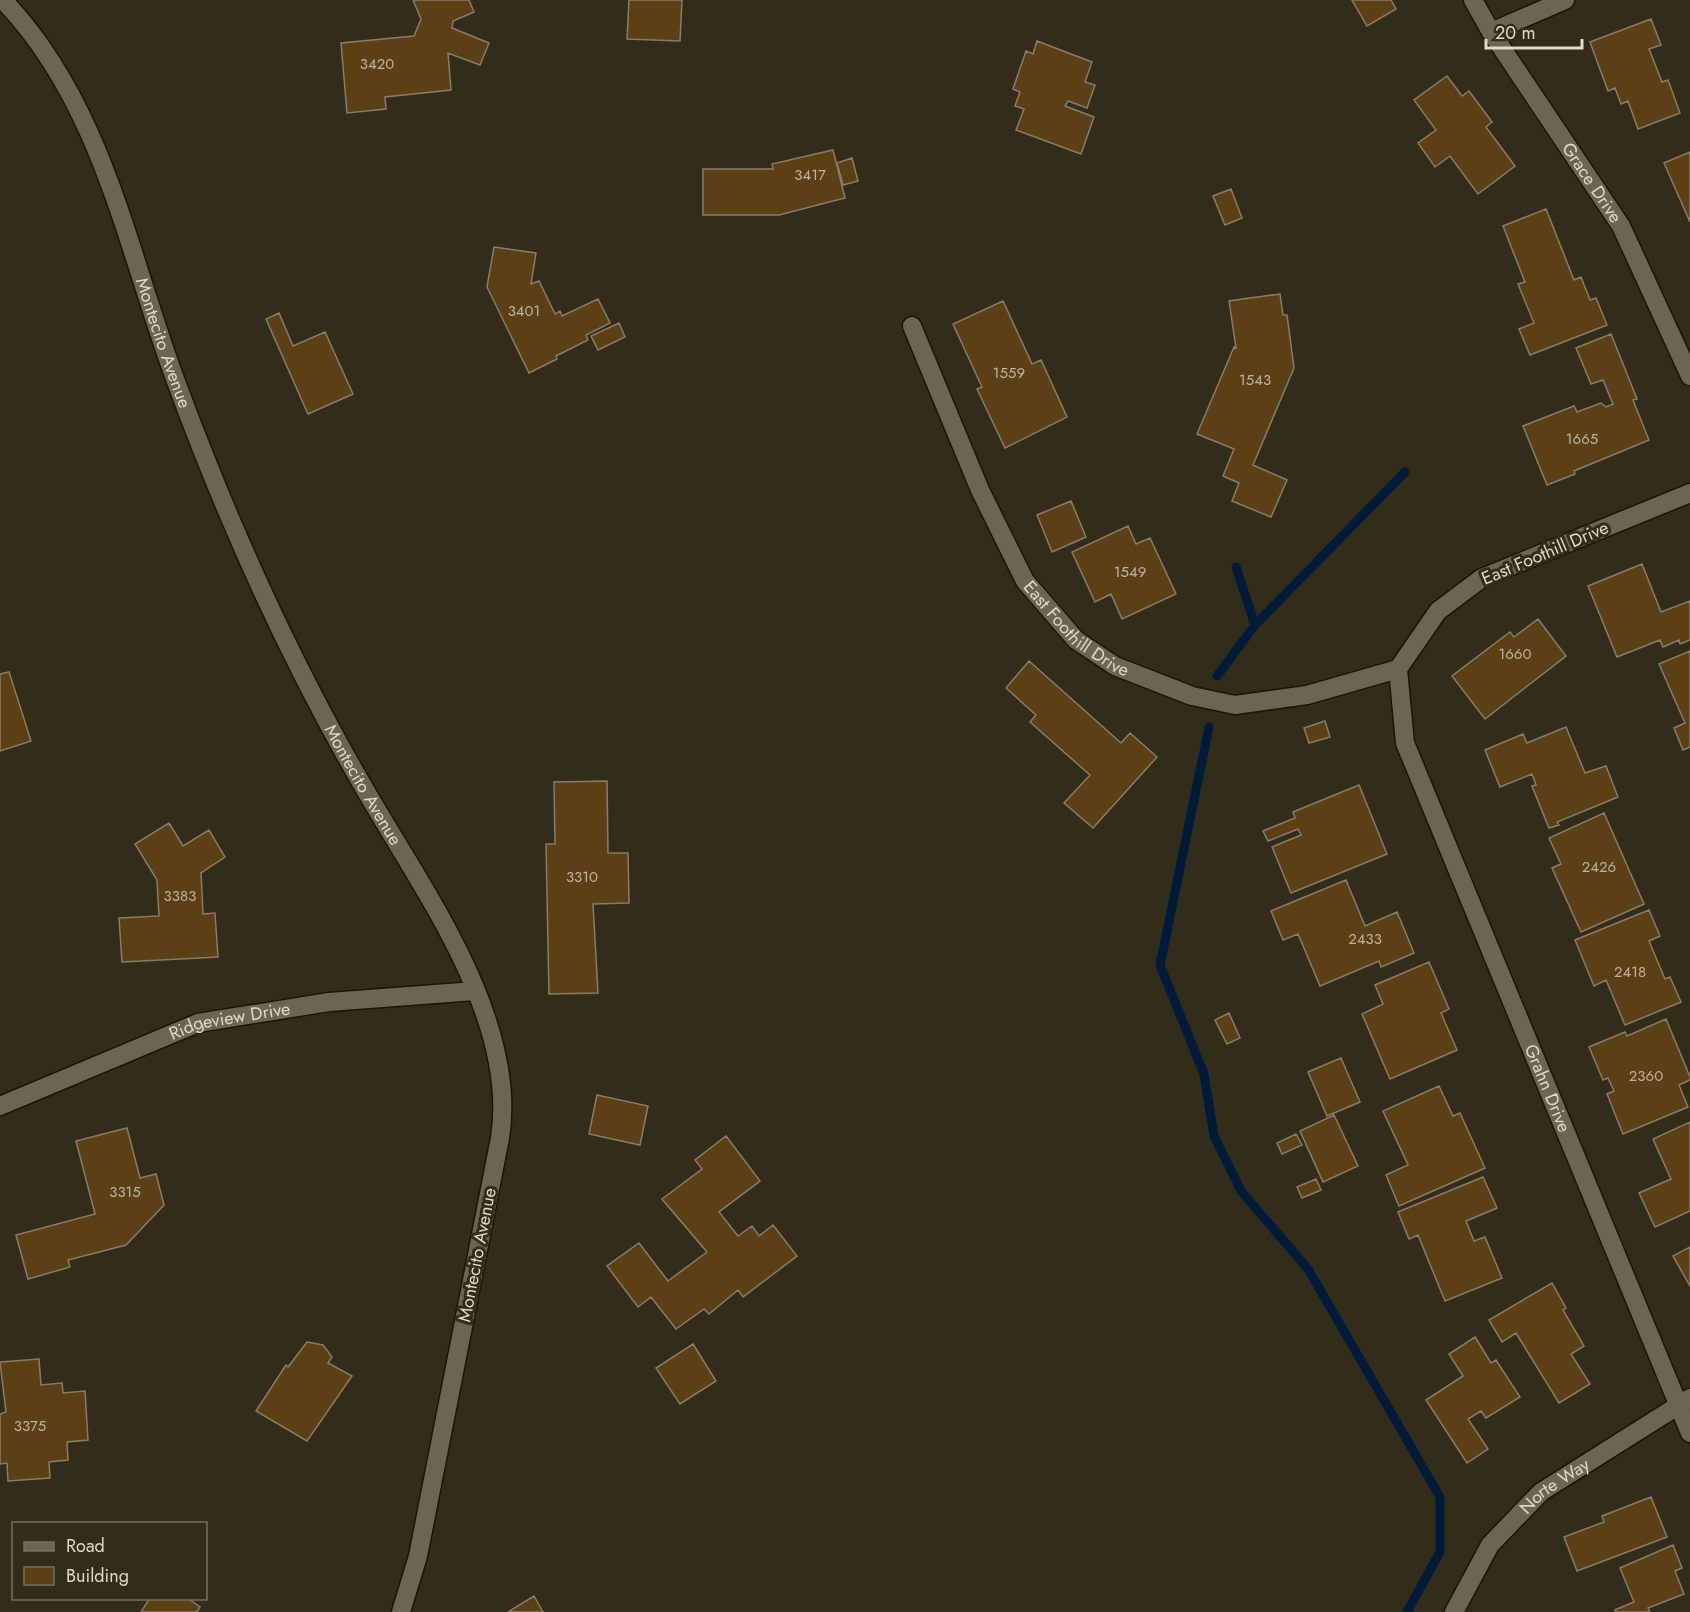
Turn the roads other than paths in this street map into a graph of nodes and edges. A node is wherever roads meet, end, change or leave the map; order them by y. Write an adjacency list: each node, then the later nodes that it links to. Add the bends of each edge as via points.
1 (3, 0): 9 (street, Montecito Avenue, via 39,42 104,164 178,389 252,568 334,734 448,929)
2 (1473, 0): 4 (street, Grace Drive)
3 (1565, 0): 4 (street)
4 (1491, 32): 6 (street, Grace Drive, via 1621,226)
5 (912, 326): 8 (street, East Foothill Drive, via 980,490 1025,581 1076,640 1115,666 1192,696 1235,705 1308,695)
6 (1690, 376)
7 (1690, 493): 8 (street, East Foothill Drive, via 1482,578 1438,611)
8 (1398, 669): 11 (street, Grahn Drive, via 1405,743)
9 (475, 991): 10 (street, Ridgeview Drive, via 329,1002 198,1023); 13 (street, Montecito Avenue, via 500,1071 503,1117 418,1556)
10 (0, 1106)
11 (1684, 1402): 12 (street, Grahn Drive); 14 (street, Norte Way, via 1541,1492 1491,1545)
12 (1690, 1433)
13 (401, 1612)
14 (1454, 1612)

